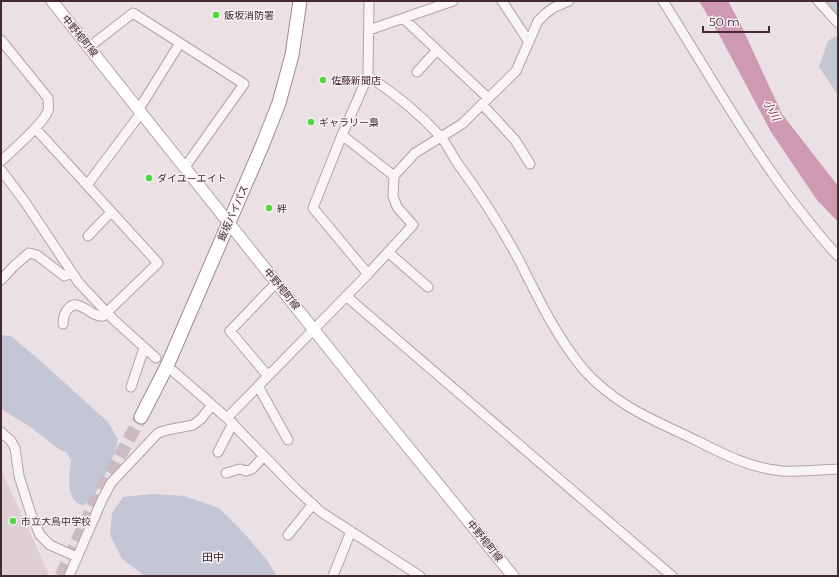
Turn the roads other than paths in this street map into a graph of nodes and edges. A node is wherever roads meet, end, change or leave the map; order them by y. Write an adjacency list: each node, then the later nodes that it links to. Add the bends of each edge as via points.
1 (52, 1): 15 (main road, 中野梍町線)
2 (300, 1): 31 (highway, 飯坂バイパス, via 292,54 279,103)
3 (369, 1): 11 (street)
4 (453, 1): 9 (street)
5 (502, 1): 13 (street)
6 (569, 1): 13 (street, via 545,14 538,21)
7 (663, 1): 34 (street, via 750,140 798,208)
8 (818, 1): 10 (street)
9 (403, 18): 11 (street); 16 (street)
10 (838, 23)
11 (369, 30): 18 (street)
12 (1, 40): 21 (street, via 48,98 48,111)
13 (529, 42): 19 (street, via 516,70)
14 (180, 43): 15 (street, via 133,13); 20 (street); 26 (street, via 244,84)
15 (89, 47): 20 (main road, 中野梍町線)
16 (437, 50): 17 (street); 19 (street)
17 (417, 72)
18 (368, 76): 22 (street); 23 (street, via 402,100)
19 (485, 101): 23 (street, via 462,124); 25 (street)
20 (140, 111): 26 (main road, 中野梍町線); 29 (street)
21 (35, 128): 24 (street); 29 (street)
22 (342, 135): 28 (street); 36 (street, via 313,208)
23 (441, 137): 28 (street, via 415,153); 57 (street, via 503,231 568,348 584,370 610,395 654,421 745,463 782,470)
24 (1, 161)
25 (530, 164)
26 (185, 167): 31 (main road, 中野梍町線)
27 (1, 170): 35 (street)
28 (394, 176): 33 (street, via 393,196 397,207 413,225)
29 (87, 185): 30 (street)
30 (111, 212): 32 (street); 41 (street, via 158,263)
31 (229, 222): 38 (main road, 中野梍町線); 51 (highway, 飯坂バイパス, via 167,366)
32 (88, 236)
33 (388, 252): 36 (street); 39 (street)
34 (838, 256)
35 (71, 272): 37 (street, via 64,276 37,255 29,253); 41 (street)
36 (368, 274): 40 (street)
37 (1, 280)
38 (277, 282): 43 (main road, 中野梍町線); 47 (street, via 230,331)
39 (428, 287)
40 (346, 296): 43 (street); 67 (street)
41 (107, 312): 42 (street, via 100,316 76,304 70,306 63,316); 44 (street)
42 (63, 324)
43 (314, 329): 47 (street); 66 (main road, 中野梍町線)
44 (144, 348): 45 (street); 49 (street)
45 (156, 358)
46 (173, 371): 50 (street)
47 (268, 376): 48 (street)
48 (258, 386): 52 (street); 54 (street)
49 (131, 387)
50 (212, 404): 52 (street); 62 (street, via 193,425 158,432 111,483)
51 (141, 417)
52 (230, 421): 55 (street); 56 (street)
53 (1, 432): 62 (street, via 15,448 19,476 40,535 50,545)
54 (288, 440)
55 (218, 452)
56 (264, 456): 58 (street, via 249,471 240,469); 59 (street)
57 (838, 469)
58 (226, 473)
59 (313, 504): 60 (street); 61 (street)
60 (351, 531): 64 (street); 65 (street)
61 (288, 535)
62 (77, 557): 63 (street)
63 (69, 576)
64 (333, 576)
65 (420, 576)
66 (513, 576)
67 (672, 576)

